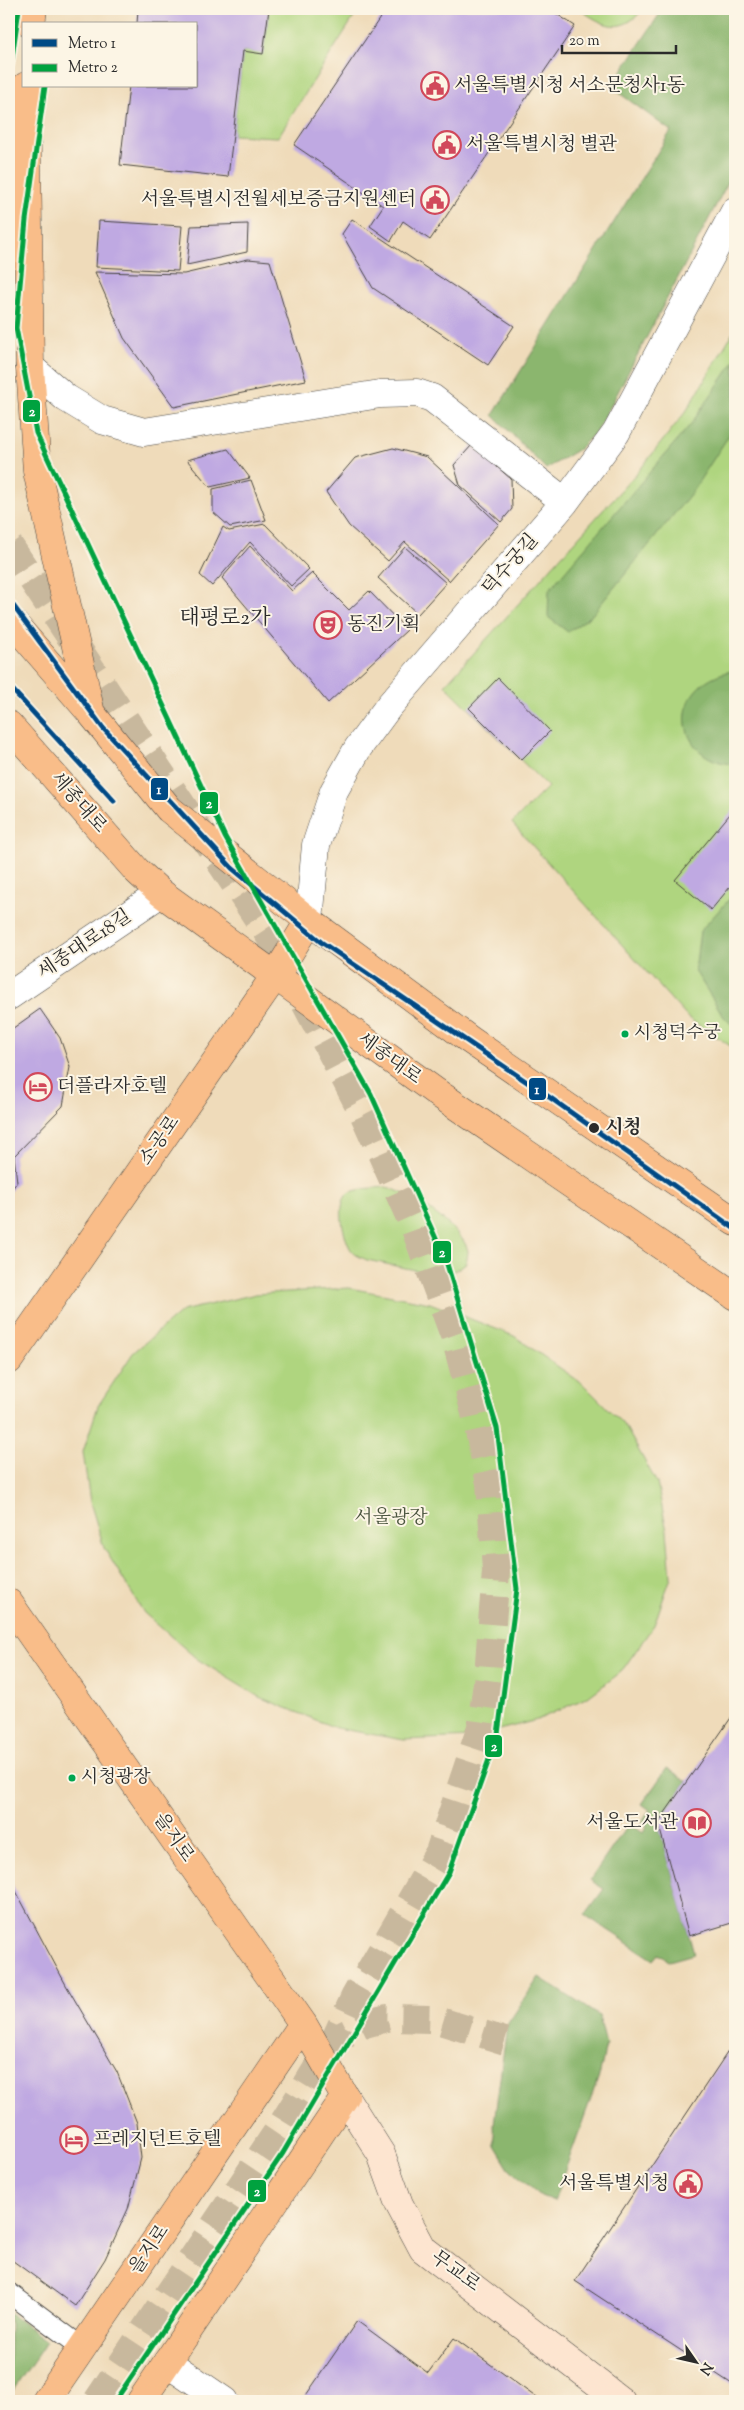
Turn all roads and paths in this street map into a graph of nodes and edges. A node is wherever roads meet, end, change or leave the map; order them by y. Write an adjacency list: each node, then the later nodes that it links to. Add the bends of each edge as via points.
1 (33, 9): 2 (main road)
2 (31, 22)
3 (22, 86): 5 (main road)
4 (26, 88): 7 (main road)
5 (9, 126)
6 (735, 211): 8 (street, 덕수궁길, via 616,433)
7 (30, 366): 8 (street, via 66,398 102,420 144,432 380,394 418,393 432,398); 10 (main road, via 37,471)
8 (565, 502): 13 (street, 덕수궁길, via 389,706 358,748 334,791 316,845)
9 (9, 618): 10 (main road)
10 (91, 713): 13 (main road, via 169,809)
11 (9, 725): 12 (main road, 세종대로)
12 (161, 894): 14 (main road, 세종대로); 15 (street, 세종대로18길)
13 (309, 920): 14 (main road, 소공로); 16 (main road, via 470,1040)
14 (275, 976): 17 (main road, 세종대로, via 436,1092); 18 (main road, 소공로)
15 (9, 996)
16 (735, 1222)
17 (735, 1296)
18 (9, 1360)
19 (9, 1603): 20 (main road, 을지로)
20 (303, 2024): 21 (main road, 을지로); 23 (main road, 을지로)
21 (345, 2097): 24 (main road); 28 (main road, 무교로, via 381,2154 399,2204 423,2249)
22 (9, 2293): 23 (lane)
23 (84, 2349): 25 (main road, 을지로)
24 (167, 2362): 26 (main road); 27 (street)
25 (46, 2401)
26 (141, 2401)
27 (224, 2401)
28 (621, 2401)

